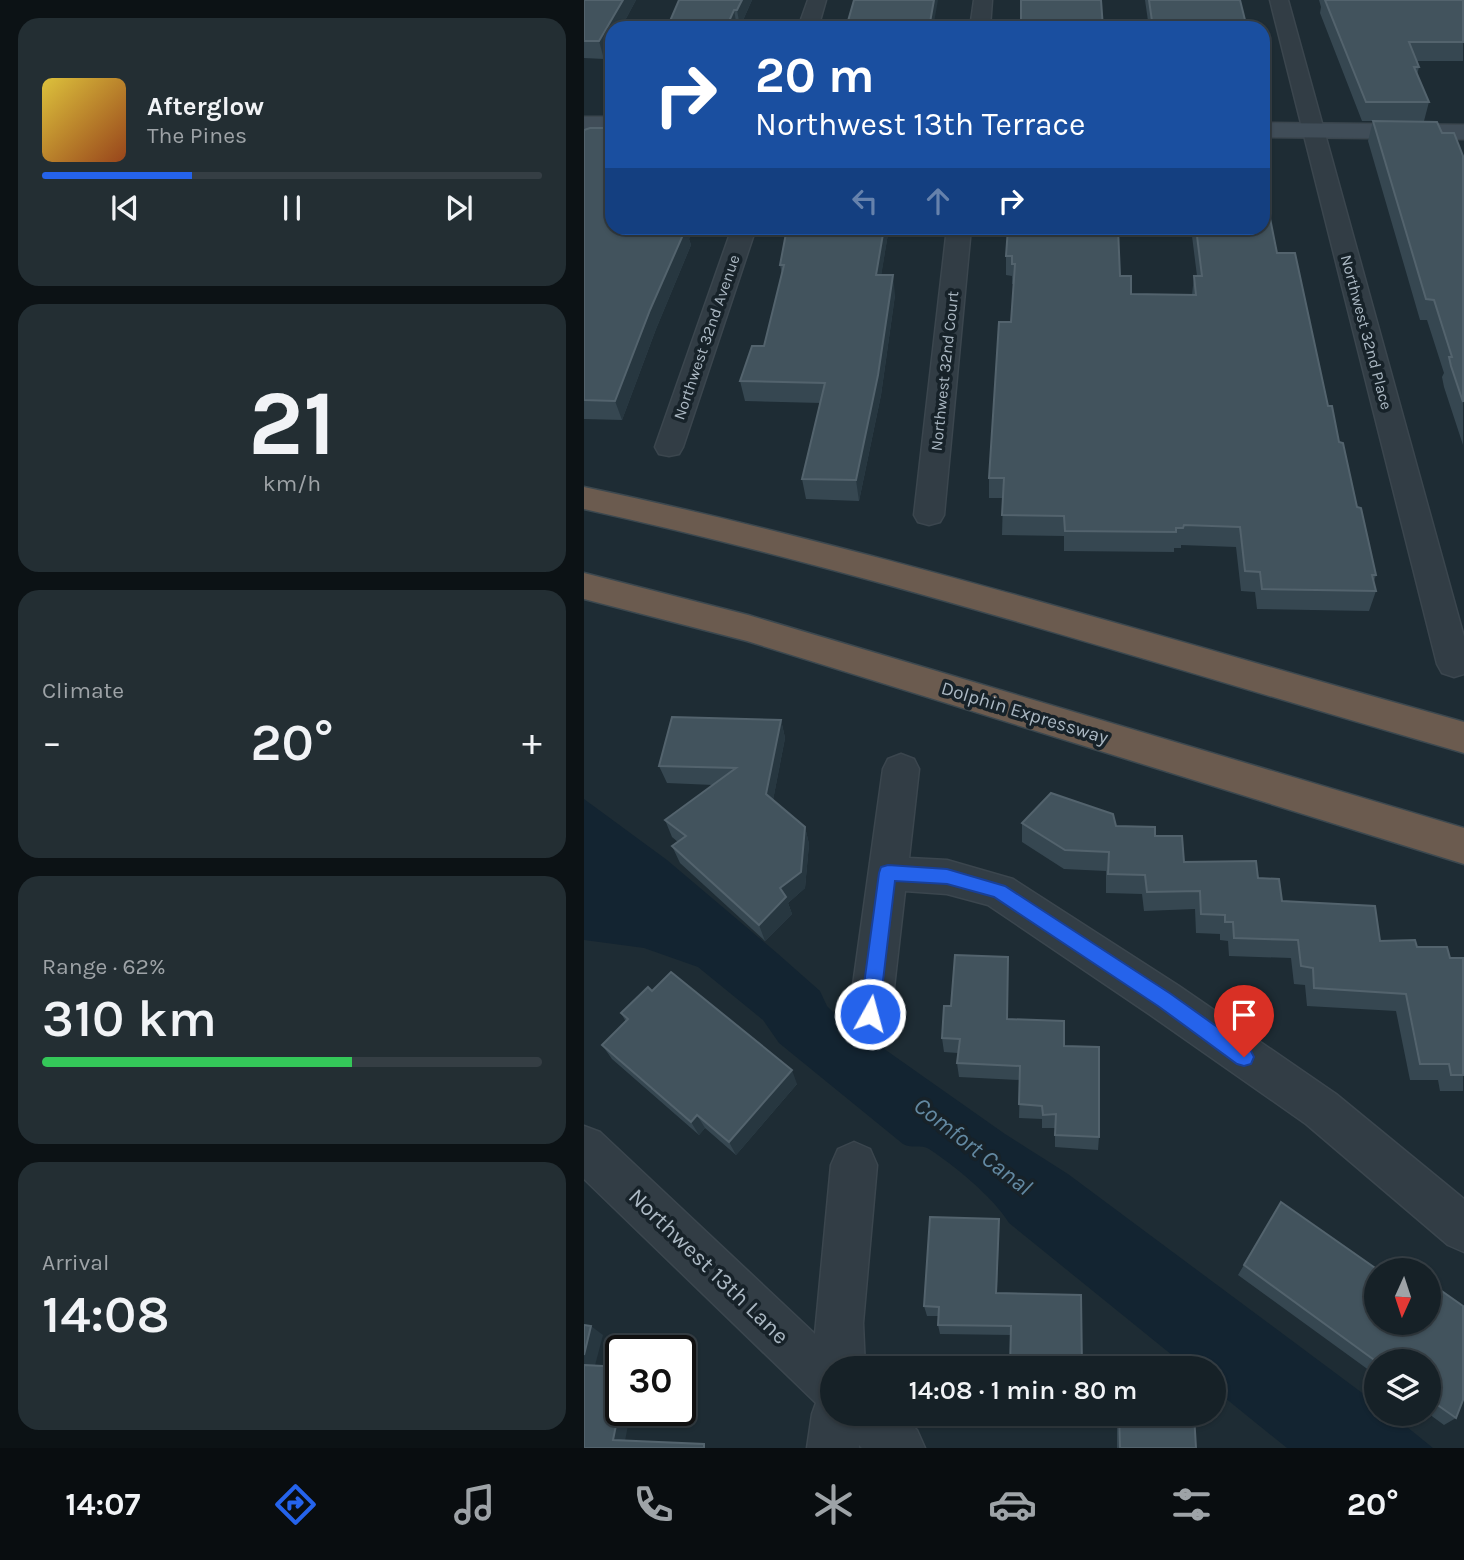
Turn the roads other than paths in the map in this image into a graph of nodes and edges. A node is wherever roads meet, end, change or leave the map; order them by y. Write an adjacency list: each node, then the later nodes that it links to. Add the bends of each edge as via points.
1 (817, 0): 4 (street)
2 (983, 0): 5 (street)
3 (1279, 0): 9 (street, Northwest 32nd Place)
4 (810, 21)
5 (981, 21)
6 (584, 124): 7 (street)
7 (605, 124)
8 (1270, 130): 9 (street)
9 (1314, 131): 10 (street); 17 (street, Northwest 32nd Place)
10 (1464, 132)
11 (741, 235): 13 (street, Northwest 32nd Avenue)
12 (958, 235): 15 (street, Northwest 32nd Court)
13 (669, 447)
14 (584, 498): 18 (highway, via 830,557)
15 (929, 515)
16 (584, 586): 20 (highway, Dolphin Expressway, via 748,628)
17 (1454, 663)
18 (1464, 738)
19 (901, 769): 21 (street)
20 (1464, 846)
21 (888, 873): 22 (street); 25 (street, via 947,877 999,891 1321,1109)
22 (870, 1014)
23 (587, 1154): 27 (street, Northwest 13th Lane)
24 (854, 1165): 26 (street)
25 (1464, 1229)
26 (840, 1356)
27 (820, 1373)
28 (836, 1426): 30 (street)
29 (875, 1426): 31 (street)
30 (833, 1448)
31 (898, 1448)

